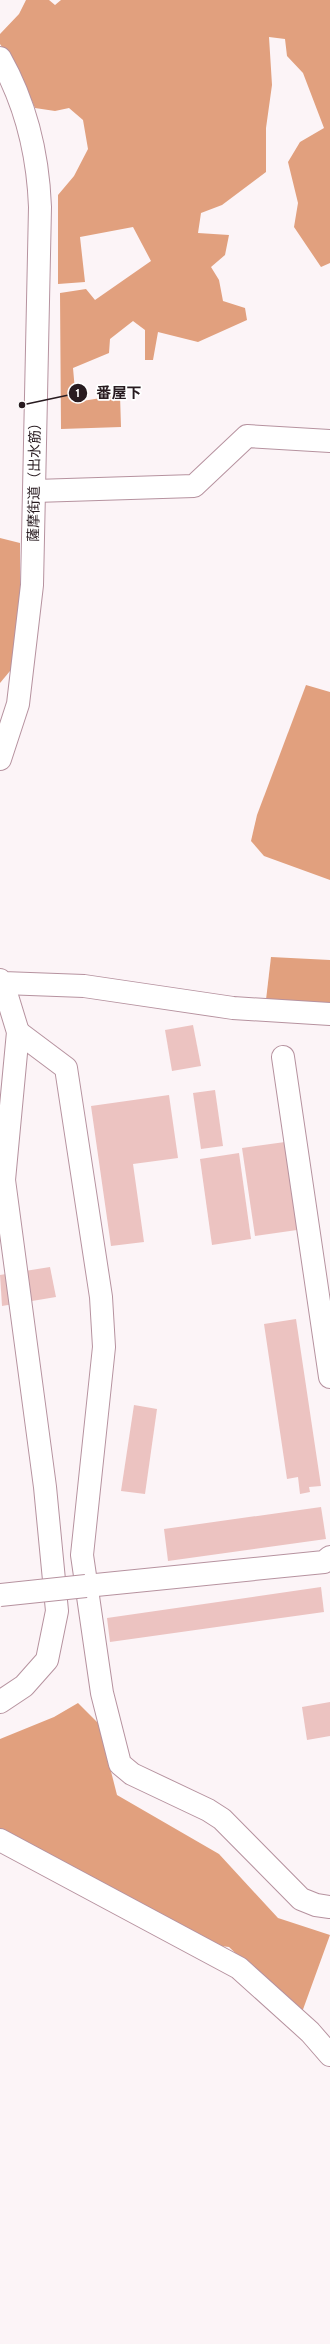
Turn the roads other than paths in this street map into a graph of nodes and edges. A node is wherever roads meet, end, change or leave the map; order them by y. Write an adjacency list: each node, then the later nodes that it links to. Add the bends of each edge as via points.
1 (0, 58): 3 (street, 薩摩街道（出水筋）, via 18,93 36,157 39,179)
2 (330, 441): 3 (street, via 247,436 194,486)
3 (35, 490): 4 (street, 薩摩街道（出水筋）, via 32,585 18,704)
4 (0, 759)
5 (2, 982): 6 (street, via 84,986 233,1008); 7 (street)
6 (330, 1014)
7 (18, 1032): 11 (street, via 66,1068 101,1297 104,1347 82,1555); 13 (street, via 4,1180 45,1487 57,1611 47,1660 24,1686)
8 (283, 1057): 9 (street)
9 (330, 1376)
10 (330, 1557): 11 (street, via 324,1562)
11 (86, 1586): 12 (street, bridge); 15 (street, via 102,1693 120,1764 132,1774 222,1819 301,1899)
12 (0, 1595)
13 (0, 1702)
14 (0, 1840): 16 (street, via 239,1968 310,2032)
15 (330, 1907)
16 (330, 2055)

